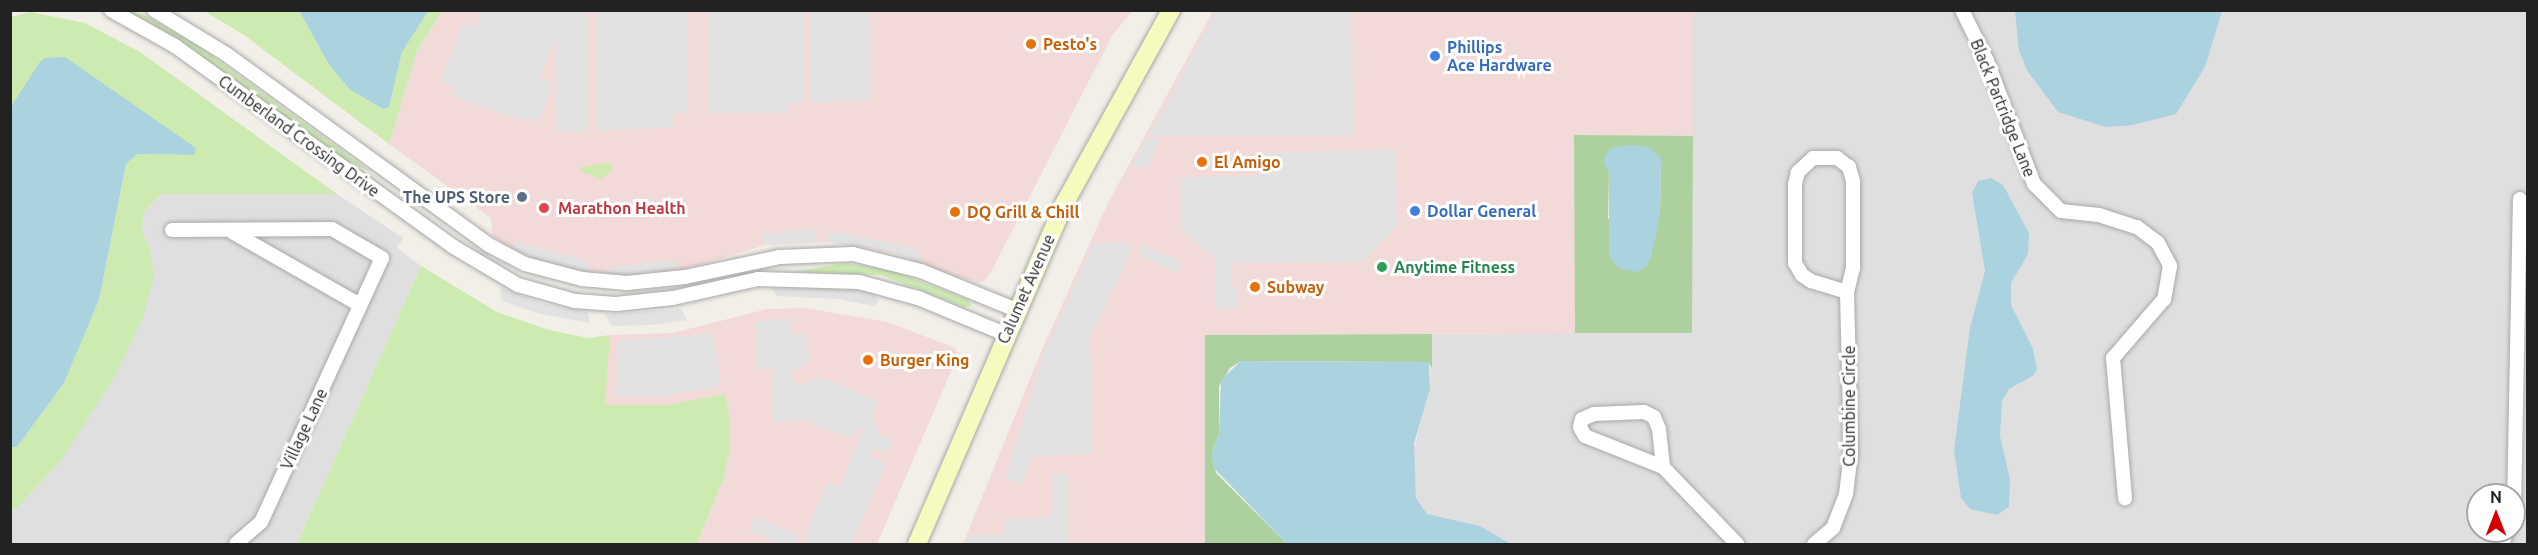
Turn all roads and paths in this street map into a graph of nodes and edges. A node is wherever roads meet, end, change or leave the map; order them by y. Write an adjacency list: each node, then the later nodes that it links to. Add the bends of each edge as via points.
1 (111, 10): 11 (street, Cumberland Crossing Drive, via 175,46 452,246 518,285 575,300 616,304 673,298 758,279 859,282 918,298)
2 (154, 10): 10 (street, Cumberland Crossing Drive, via 226,54 473,234 525,264 582,279 627,283 685,277 779,257 854,254 921,272)
3 (1171, 10): 10 (main road, Calumet Avenue, via 1063,206)
4 (1962, 10): 14 (street, Black Partridge Lane, via 1987,61 2034,184 2061,211 2099,215 2137,227 2158,243 2170,266 2164,299 2113,358)
5 (2520, 199): 13 (street)
6 (172, 230): 7 (street, Village Lane)
7 (231, 232): 9 (street, Village Lane); 9 (street, Village Lane, via 332,230 372,252 382,258)
8 (1846, 292): 8 (street, Columbine Circle, via 1811,281 1795,263 1795,184 1798,172 1813,158 1837,158 1849,167 1853,181 1854,267); 18 (street, Columbine Circle, via 1851,456 1846,494 1833,528)
9 (360, 305): 15 (street, Village Lane, via 261,522)
10 (1016, 310): 11 (main road, Calumet Avenue)
11 (1005, 334): 16 (main road, Calumet Avenue)
12 (1663, 467): 12 (street, via 1654,417 1644,412 1594,414 1582,419 1580,427 1585,436); 17 (street)
13 (2515, 483)
14 (2125, 498)
15 (236, 544)
16 (917, 544)
17 (1737, 544)
18 (1814, 544)

